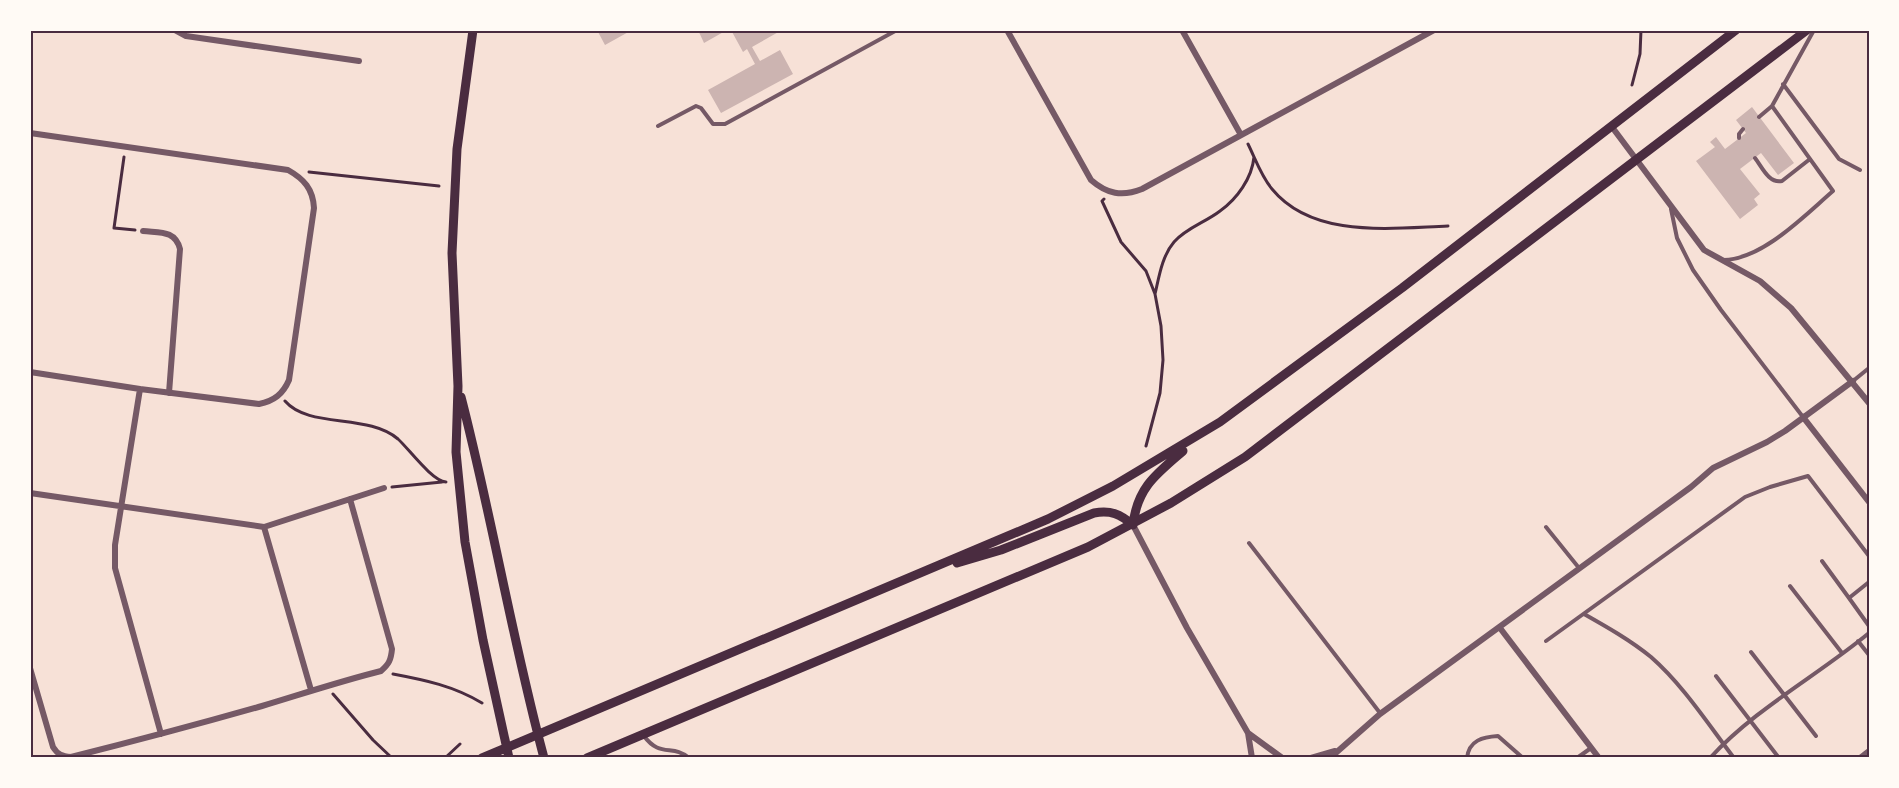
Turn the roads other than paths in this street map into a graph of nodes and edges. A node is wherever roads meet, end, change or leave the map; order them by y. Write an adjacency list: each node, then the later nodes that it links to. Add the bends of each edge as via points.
1 (175, 30): 10 (street, via 186,36)
2 (473, 30): 30 (main road, via 457,149 452,253)
3 (897, 30): 14 (lane, via 725,124 713,124 696,106)
4 (1007, 30): 18 (street, via 1085,172 1104,190 1133,193)
5 (1182, 30): 18 (street)
6 (1434, 30): 18 (street)
7 (1736, 30): 15 (main road)
8 (1807, 30): 22 (main road)
9 (1814, 30): 11 (lane)
10 (359, 61)
11 (1783, 84): 12 (lane); 23 (lane, via 1839,159)
12 (1772, 106): 13 (lane); 21 (lane)
13 (1759, 117)
14 (658, 126)
15 (1612, 127): 22 (street); 35 (main road)
16 (1743, 129): 19 (lane)
17 (30, 134): 32 (street, via 288,170 300,177 313,196 289,380 280,395 259,404)
18 (1240, 135)
19 (1739, 138)
20 (1755, 158): 21 (lane, via 1776,182)
21 (1810, 159): 26 (lane, via 1833,191 1775,239 1745,258)
22 (1637, 160): 24 (street); 41 (main road, via 1245,457)
23 (1860, 170)
24 (1670, 205): 26 (street, via 1704,250); 34 (lane, via 1677,238 1693,270)
25 (143, 231): 32 (street, via 173,235 180,249)
26 (1720, 261): 29 (street, via 1760,281 1791,308)
27 (1869, 368): 29 (lane)
28 (30, 372): 31 (street)
29 (1853, 381): 33 (street); 34 (street)
30 (458, 386): 70 (main road); 77 (main road, via 456,452 465,542)
31 (140, 389): 32 (street); 40 (street)
32 (169, 393)
33 (1869, 403)
34 (1803, 417): 39 (street); 47 (street, via 1767,442 1713,468)
35 (1203, 434): 41 (main road, via 1154,475 1134,510); 48 (main road, via 1048,519)
36 (384, 488): 38 (street)
37 (30, 494): 40 (street)
38 (350, 499): 42 (street); 64 (street, via 392,659 381,671)
39 (1869, 502)
40 (122, 506): 42 (street); 69 (street, via 115,568)
41 (1133, 525): 48 (main road, via 1116,513 1094,513 1001,550); 68 (street); 71 (main road, via 1033,572)
42 (264, 527): 64 (street)
43 (1546, 527): 47 (lane)
44 (1250, 543): 66 (lane)
45 (1869, 556): 52 (lane, via 1808,476 1745,497)
46 (1822, 561): 51 (lane)
47 (1579, 569): 54 (street)
48 (916, 575): 70 (main road)
49 (1869, 582): 51 (lane)
50 (1790, 586): 59 (lane)
51 (1850, 598): 53 (lane)
52 (1584, 614): 56 (lane); 73 (lane, via 1652,658)
53 (1869, 626)
54 (1500, 628): 66 (street); 74 (street)
55 (1868, 635): 57 (lane)
56 (1546, 641)
57 (1858, 641): 59 (lane); 60 (lane)
58 (1751, 652): 65 (lane)
59 (1842, 653): 65 (lane)
60 (1869, 655)
61 (30, 668): 63 (street)
62 (1716, 676): 67 (lane)
63 (31, 677): 69 (street, via 50,741 63,756)
64 (311, 690): 69 (street)
65 (1785, 695): 67 (lane); 72 (lane)
66 (1380, 714): 75 (street)
67 (1751, 721): 73 (lane); 92 (lane)
68 (1248, 733): 82 (street); 83 (street)
69 (161, 734)
70 (538, 735): 77 (main road); 79 (main road)
71 (643, 735): 80 (main road); 81 (lane, via 655,748)
72 (1816, 735)
73 (1723, 744): 90 (lane); 91 (lane)
74 (1591, 748): 88 (lane); 89 (street)
75 (1339, 751): 84 (street); 85 (street)
76 (1869, 751): 93 (street)
77 (508, 753): 78 (main road)
78 (482, 758)
79 (544, 758)
80 (588, 758)
81 (689, 758)
82 (1252, 758)
83 (1281, 758)
84 (1311, 758)
85 (1330, 758)
86 (1467, 758): 87 (lane, via 1472,744 1483,737 1498,736)
87 (1523, 758)
88 (1577, 758)
89 (1599, 758)
90 (1710, 758)
91 (1734, 758)
92 (1779, 758)
93 (1860, 758)

